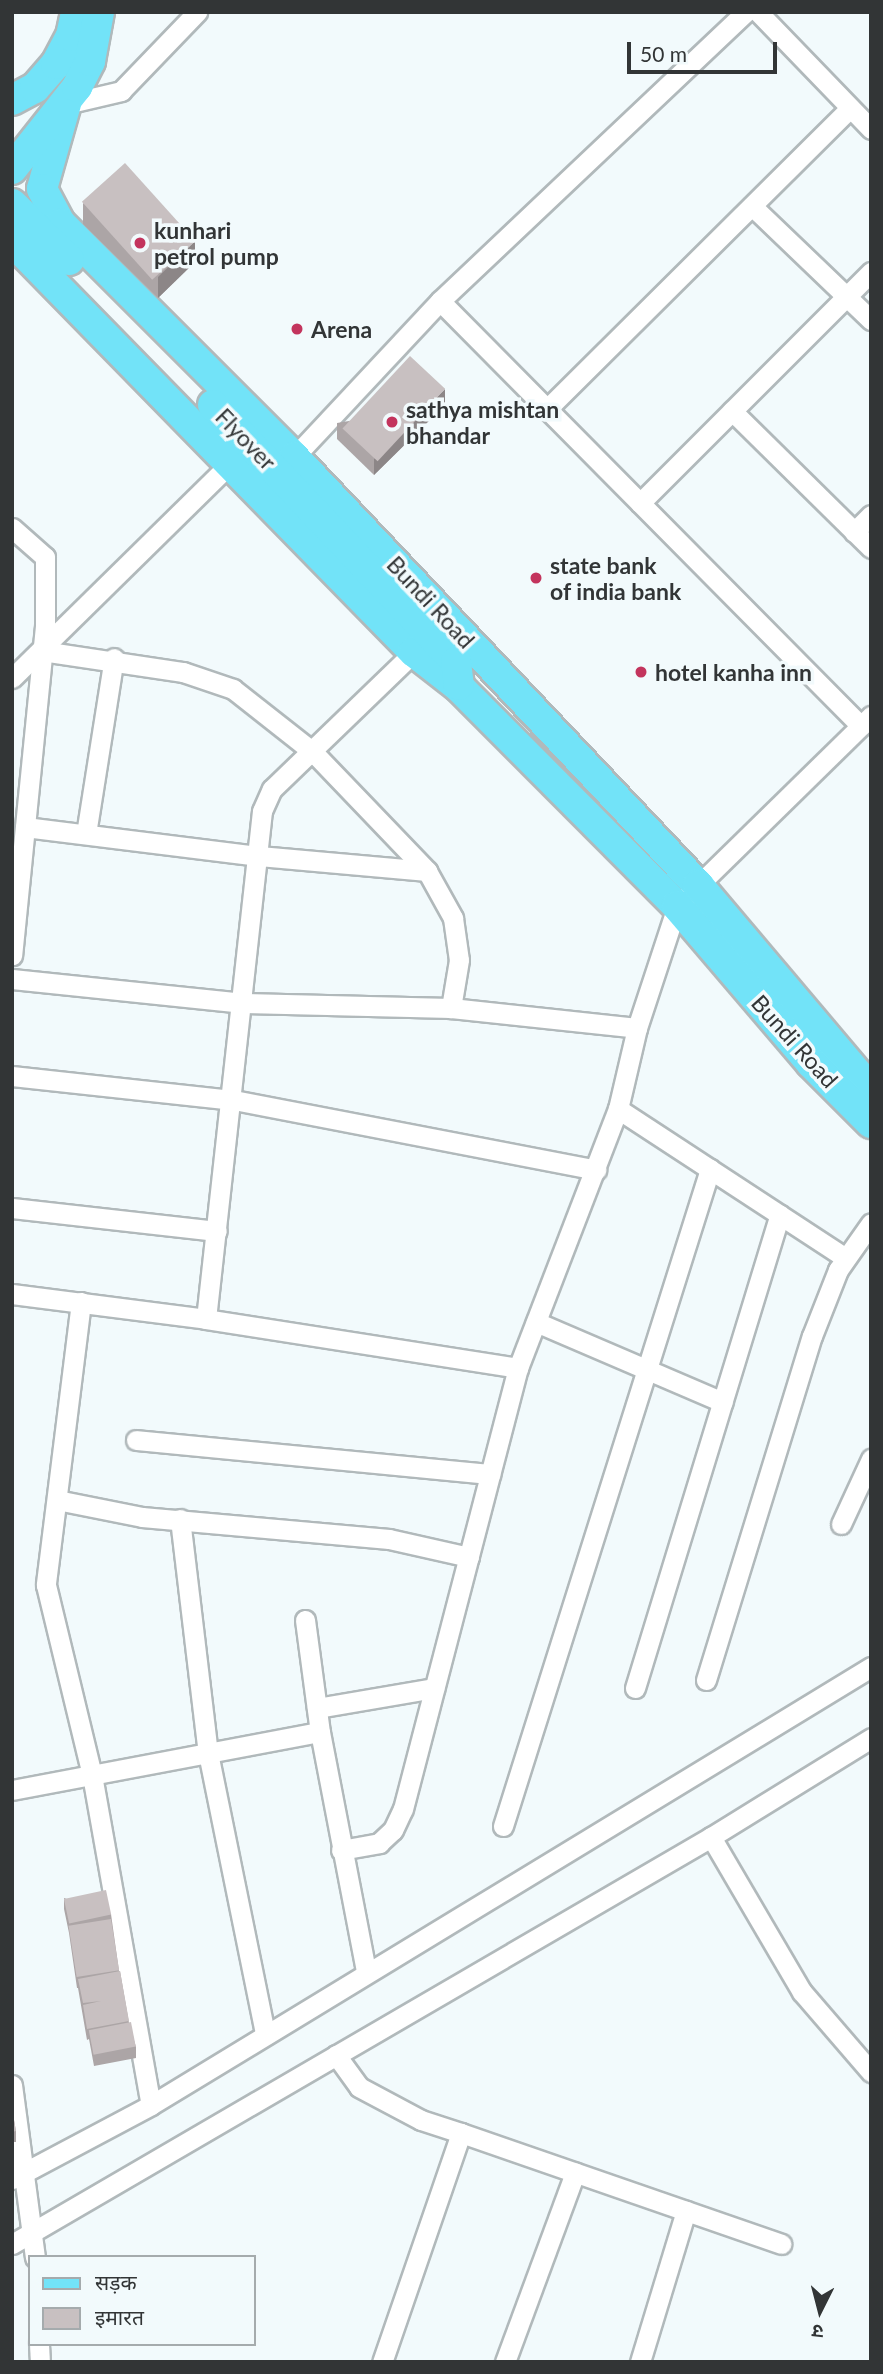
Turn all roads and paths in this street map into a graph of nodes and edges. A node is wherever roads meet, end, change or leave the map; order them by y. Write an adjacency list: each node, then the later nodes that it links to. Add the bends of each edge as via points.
1 (76, 12): 6 (main road, via 71,36 56,64 35,88)
2 (99, 12): 7 (main road, via 90,61)
3 (197, 12): 7 (street, via 121,92)
4 (746, 12): 17 (street)
5 (758, 12): 8 (street)
6 (12, 100)
7 (66, 104): 10 (main road, via 32,131); 11 (main road); 21 (main road, Bundi Road, via 44,173 42,189 49,208)
8 (850, 108): 9 (street); 13 (street)
9 (871, 130)
10 (12, 140)
11 (12, 169)
12 (12, 204): 28 (main road, Flyover, via 249,441)
13 (752, 206): 16 (street); 19 (street)
14 (12, 241): 22 (main road, Bundi Road)
15 (871, 272): 16 (street)
16 (848, 295): 18 (street); 20 (street)
17 (440, 301): 19 (street); 21 (street)
18 (871, 320)
19 (547, 409): 23 (street)
20 (732, 411): 23 (street); 26 (street)
21 (294, 457): 38 (main road, Bundi Road)
22 (230, 464): 28 (main road, Bundi Road); 29 (street)
23 (640, 503): 32 (street)
24 (871, 515): 26 (street)
25 (12, 528): 29 (street, via 45,557)
26 (854, 532): 27 (street)
27 (871, 548)
28 (421, 641): 33 (street); 38 (main road, Bundi Road, via 459,687)
29 (42, 651): 30 (street); 31 (street); 34 (street)
30 (114, 658): 33 (street, via 183,672 233,689); 35 (street)
31 (12, 678)
32 (866, 721): 38 (street)
33 (313, 752): 36 (street, via 272,789 262,811); 37 (street)
34 (25, 827): 35 (street); 39 (street)
35 (86, 834): 36 (street)
36 (259, 856): 37 (street); 41 (street)
37 (427, 871): 42 (street, via 453,918 458,942)
38 (688, 895): 43 (street); 45 (main road, Bundi Road); 48 (main road, Bundi Road, via 811,1063)
39 (13, 947)
40 (12, 979): 41 (street)
41 (244, 1003): 42 (street); 46 (street)
42 (451, 1008): 43 (street)
43 (637, 1028): 47 (street)
44 (12, 1076): 46 (street)
45 (871, 1090)
46 (234, 1100): 50 (street); 54 (street)
47 (618, 1109): 49 (street); 50 (street)
48 (871, 1124)
49 (710, 1169): 52 (street); 61 (street)
50 (596, 1170): 59 (street)
51 (12, 1208): 54 (street)
52 (780, 1215): 55 (street); 62 (street)
53 (871, 1223): 55 (street)
54 (217, 1231): 58 (street)
55 (846, 1258): 72 (street, via 811,1336)
56 (12, 1293): 57 (street)
57 (81, 1302): 58 (street); 66 (street)
58 (206, 1319): 60 (street)
59 (536, 1322): 60 (street); 61 (street)
60 (518, 1368): 65 (street)
61 (646, 1371): 62 (street); 81 (street)
62 (723, 1402): 74 (street)
63 (136, 1440): 65 (street)
64 (871, 1459): 68 (street)
65 (490, 1474): 69 (street)
66 (57, 1500): 67 (street, via 142,1517); 79 (street, via 46,1584)
67 (180, 1519): 69 (street, via 389,1539); 78 (street)
68 (841, 1524)
69 (468, 1557): 73 (street)
70 (305, 1620): 75 (street)
71 (871, 1667): 84 (street)
72 (706, 1680)
73 (434, 1688): 75 (street); 83 (street, via 403,1809 393,1830 379,1843)
74 (635, 1688)
75 (317, 1709): 76 (street)
76 (320, 1732): 78 (street); 83 (street)
77 (871, 1738): 82 (street)
78 (208, 1753): 79 (street); 85 (street)
79 (92, 1775): 80 (street); 89 (street)
80 (12, 1790)
81 (503, 1826)
82 (711, 1837): 86 (street); 87 (street, via 802,1992)
83 (341, 1850): 84 (street)
84 (366, 1972): 85 (street)
85 (265, 2034): 89 (street)
86 (336, 2055): 90 (street, via 359,2087 421,2120); 94 (street)
87 (871, 2072)
88 (12, 2085): 92 (street)
89 (151, 2105): 92 (street)
90 (461, 2133): 91 (street); 98 (street)
91 (575, 2173): 93 (street); 99 (street)
92 (19, 2174): 94 (street, via 29,2196)
93 (686, 2211): 96 (street); 100 (street)
94 (33, 2225): 95 (street); 97 (street)
95 (12, 2244)
96 (781, 2244)
97 (34, 2255)
98 (382, 2362)
99 (505, 2362)
100 (640, 2362)

